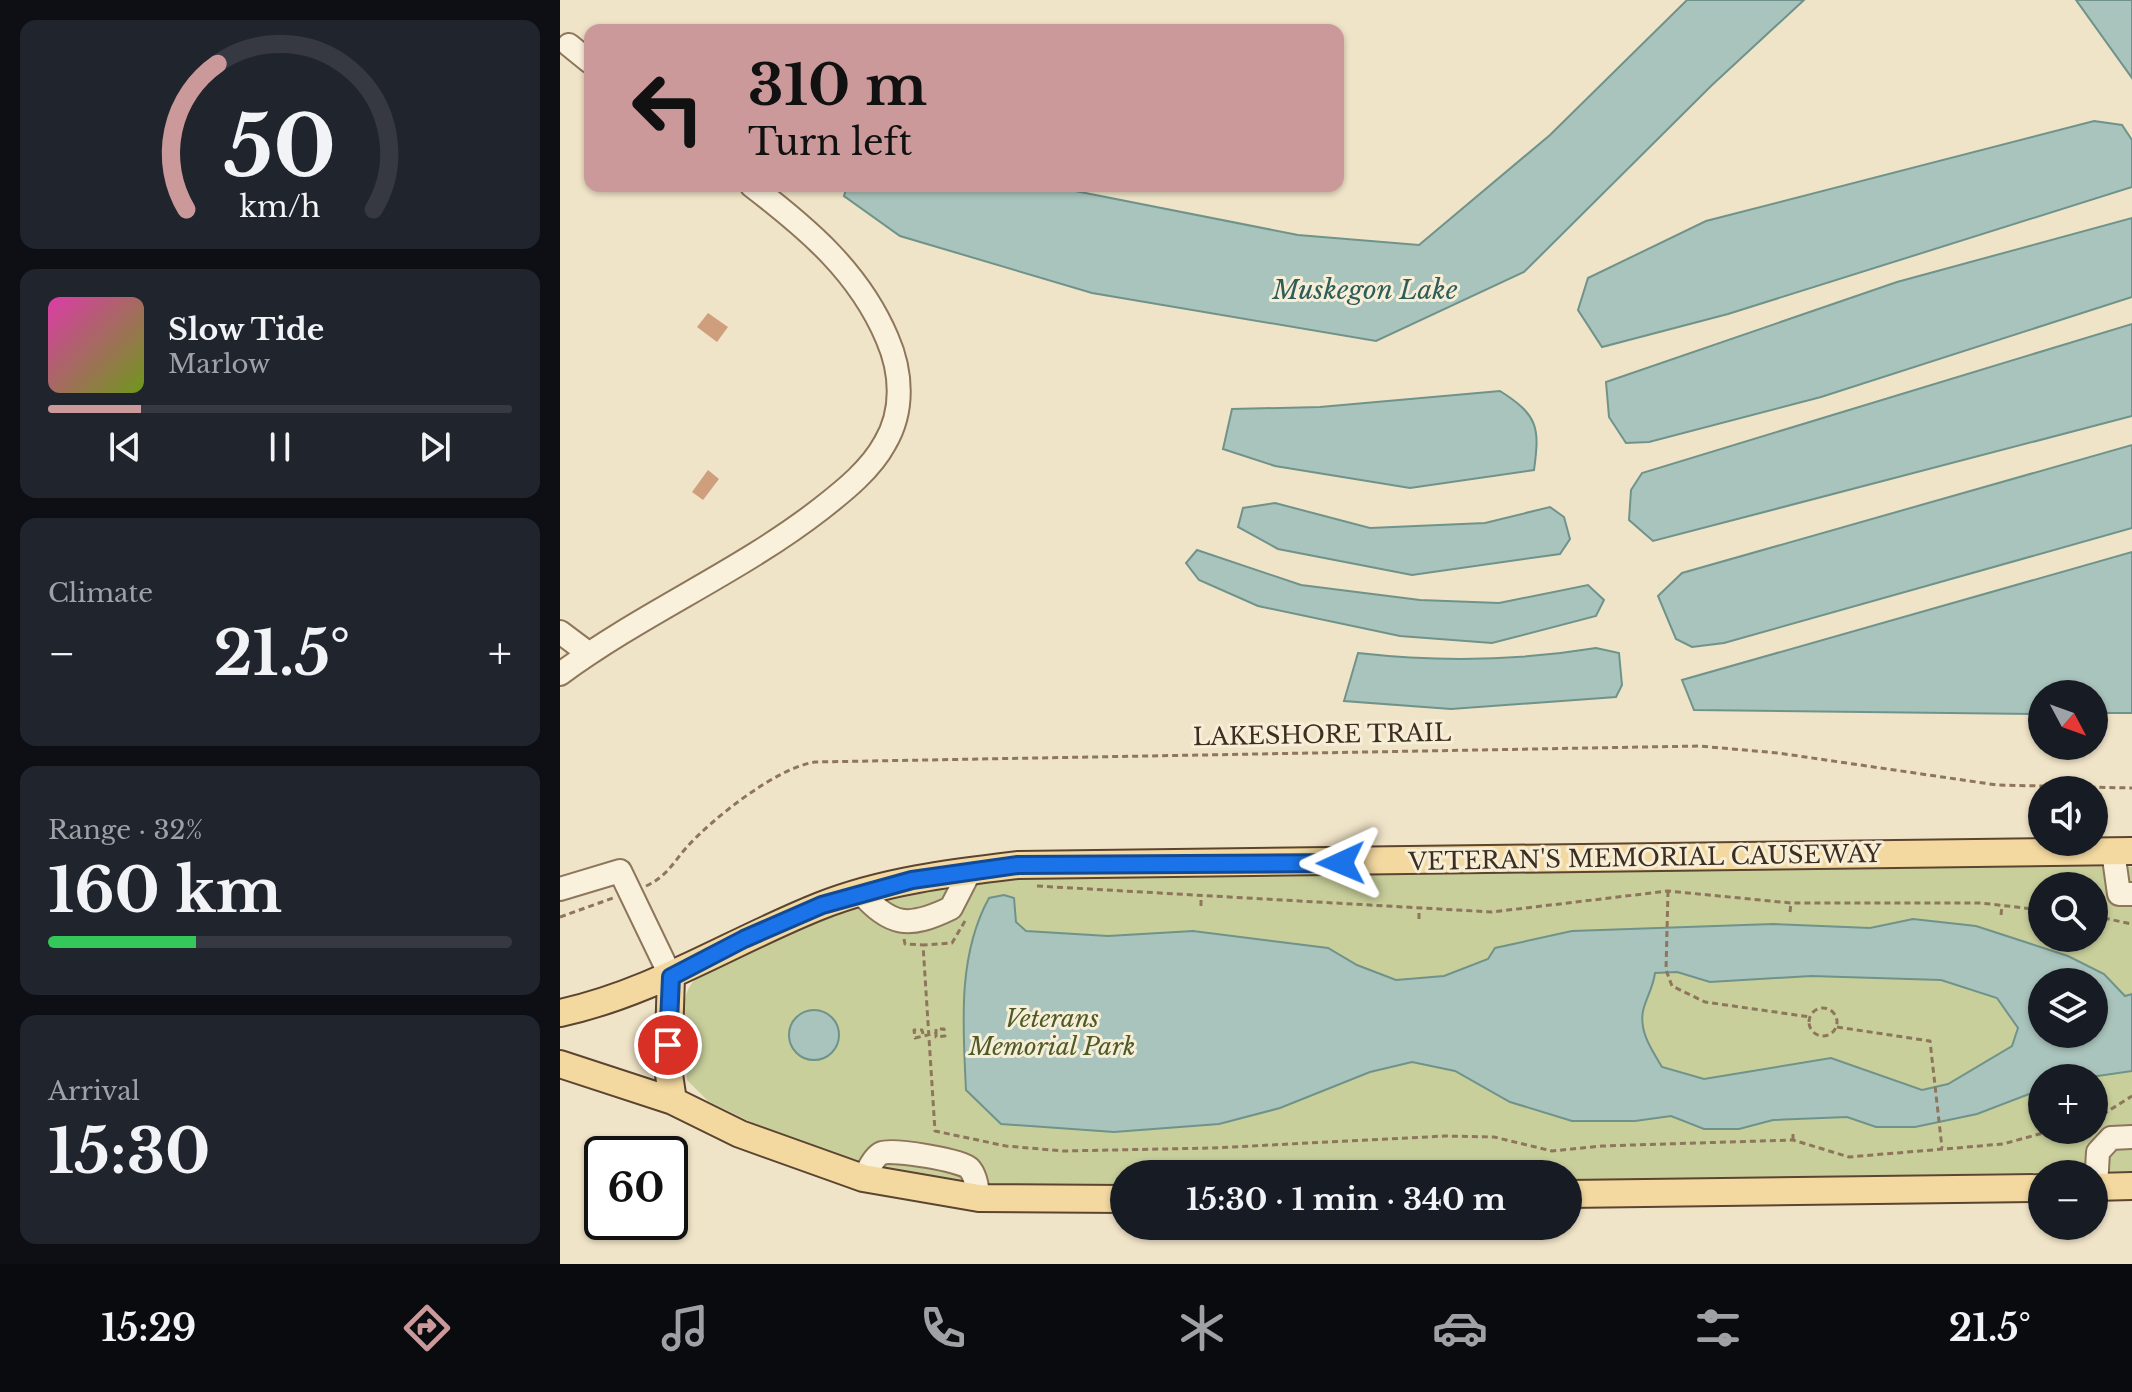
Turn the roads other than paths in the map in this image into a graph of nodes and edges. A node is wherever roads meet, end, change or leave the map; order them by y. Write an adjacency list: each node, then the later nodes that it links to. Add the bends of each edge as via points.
1 (569, 45): 2 (lane)
2 (584, 57)
3 (760, 192): 5 (lane, via 822,242 860,286 896,358 900,398 895,422 870,463 796,529)
4 (560, 632): 5 (lane)
5 (588, 653): 6 (lane)
6 (560, 674)
7 (2123, 851): 8 (main road, VETERAN'S MEMORIAL CAUSEWAY, via 1018,865); 11 (lane, via 2119,894)
8 (970, 871): 10 (main road, VETERAN'S MEMORIAL CAUSEWAY); 10 (lane, via 951,908 920,918 886,918)
9 (560, 889): 12 (lane, via 620,871)
10 (860, 892): 12 (main road, VETERAN'S MEMORIAL CAUSEWAY, via 744,939)
11 (2132, 894)
12 (671, 977): 13 (main road, VETERAN'S MEMORIAL CAUSEWAY); 15 (main road, via 668,1068)
13 (560, 1013)
14 (560, 1064): 15 (main road)
15 (673, 1101): 22 (main road, via 740,1134 863,1178 979,1198)
16 (2132, 1137): 17 (lane, via 2111,1138)
17 (2097, 1160)
18 (2132, 1186): 19 (main road)
19 (2108, 1187)
20 (2028, 1188): 21 (main road)
21 (1582, 1194)
22 (1110, 1199)

